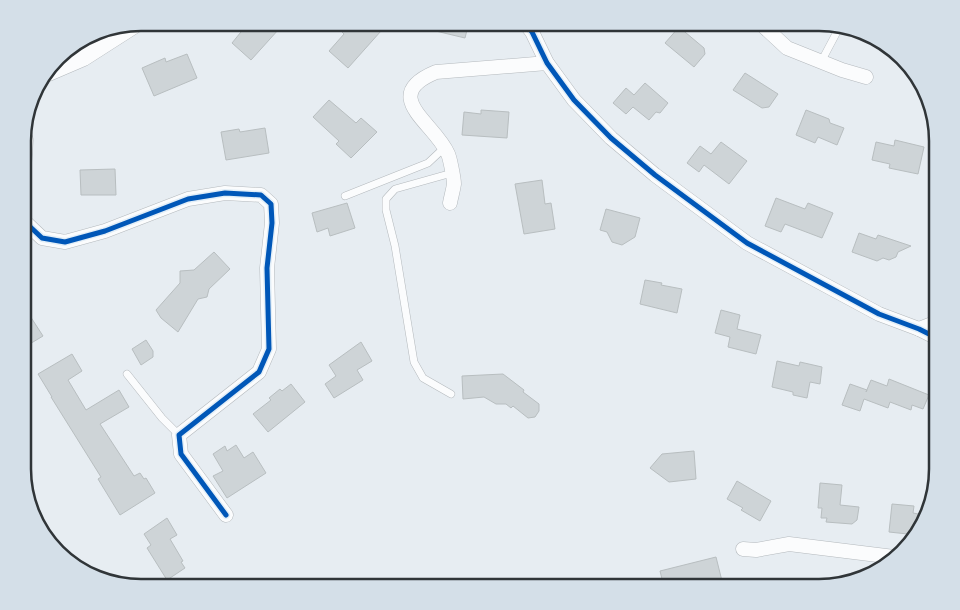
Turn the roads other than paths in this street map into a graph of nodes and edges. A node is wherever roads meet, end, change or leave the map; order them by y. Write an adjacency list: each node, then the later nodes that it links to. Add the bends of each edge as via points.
1 (531, 31): 6 (street)
2 (770, 31): 5 (street, via 788,48)
3 (119, 33): 7 (street)
4 (837, 33): 5 (lane)
5 (821, 62): 8 (street)
6 (547, 63): 9 (street, via 436,72 414,85 410,97 414,110); 15 (street, via 574,100 611,138 655,176 747,243 879,314)
7 (62, 65)
8 (866, 77)
9 (444, 148): 10 (street); 11 (lane, via 428,164)
10 (452, 173): 12 (street, via 454,184); 18 (lane, via 395,189 386,199 414,362 423,378)
11 (344, 196)
12 (450, 203)
13 (31, 227): 19 (street, via 42,238 65,242 188,198 225,193 261,195 271,204 267,268 269,349 259,372)
14 (929, 325): 15 (street)
15 (920, 329): 16 (street)
16 (929, 334)
17 (127, 374): 19 (lane)
18 (451, 394)
19 (179, 434): 20 (street, via 181,454)
20 (226, 515)
21 (743, 549): 22 (street, via 789,544)
22 (886, 556)

